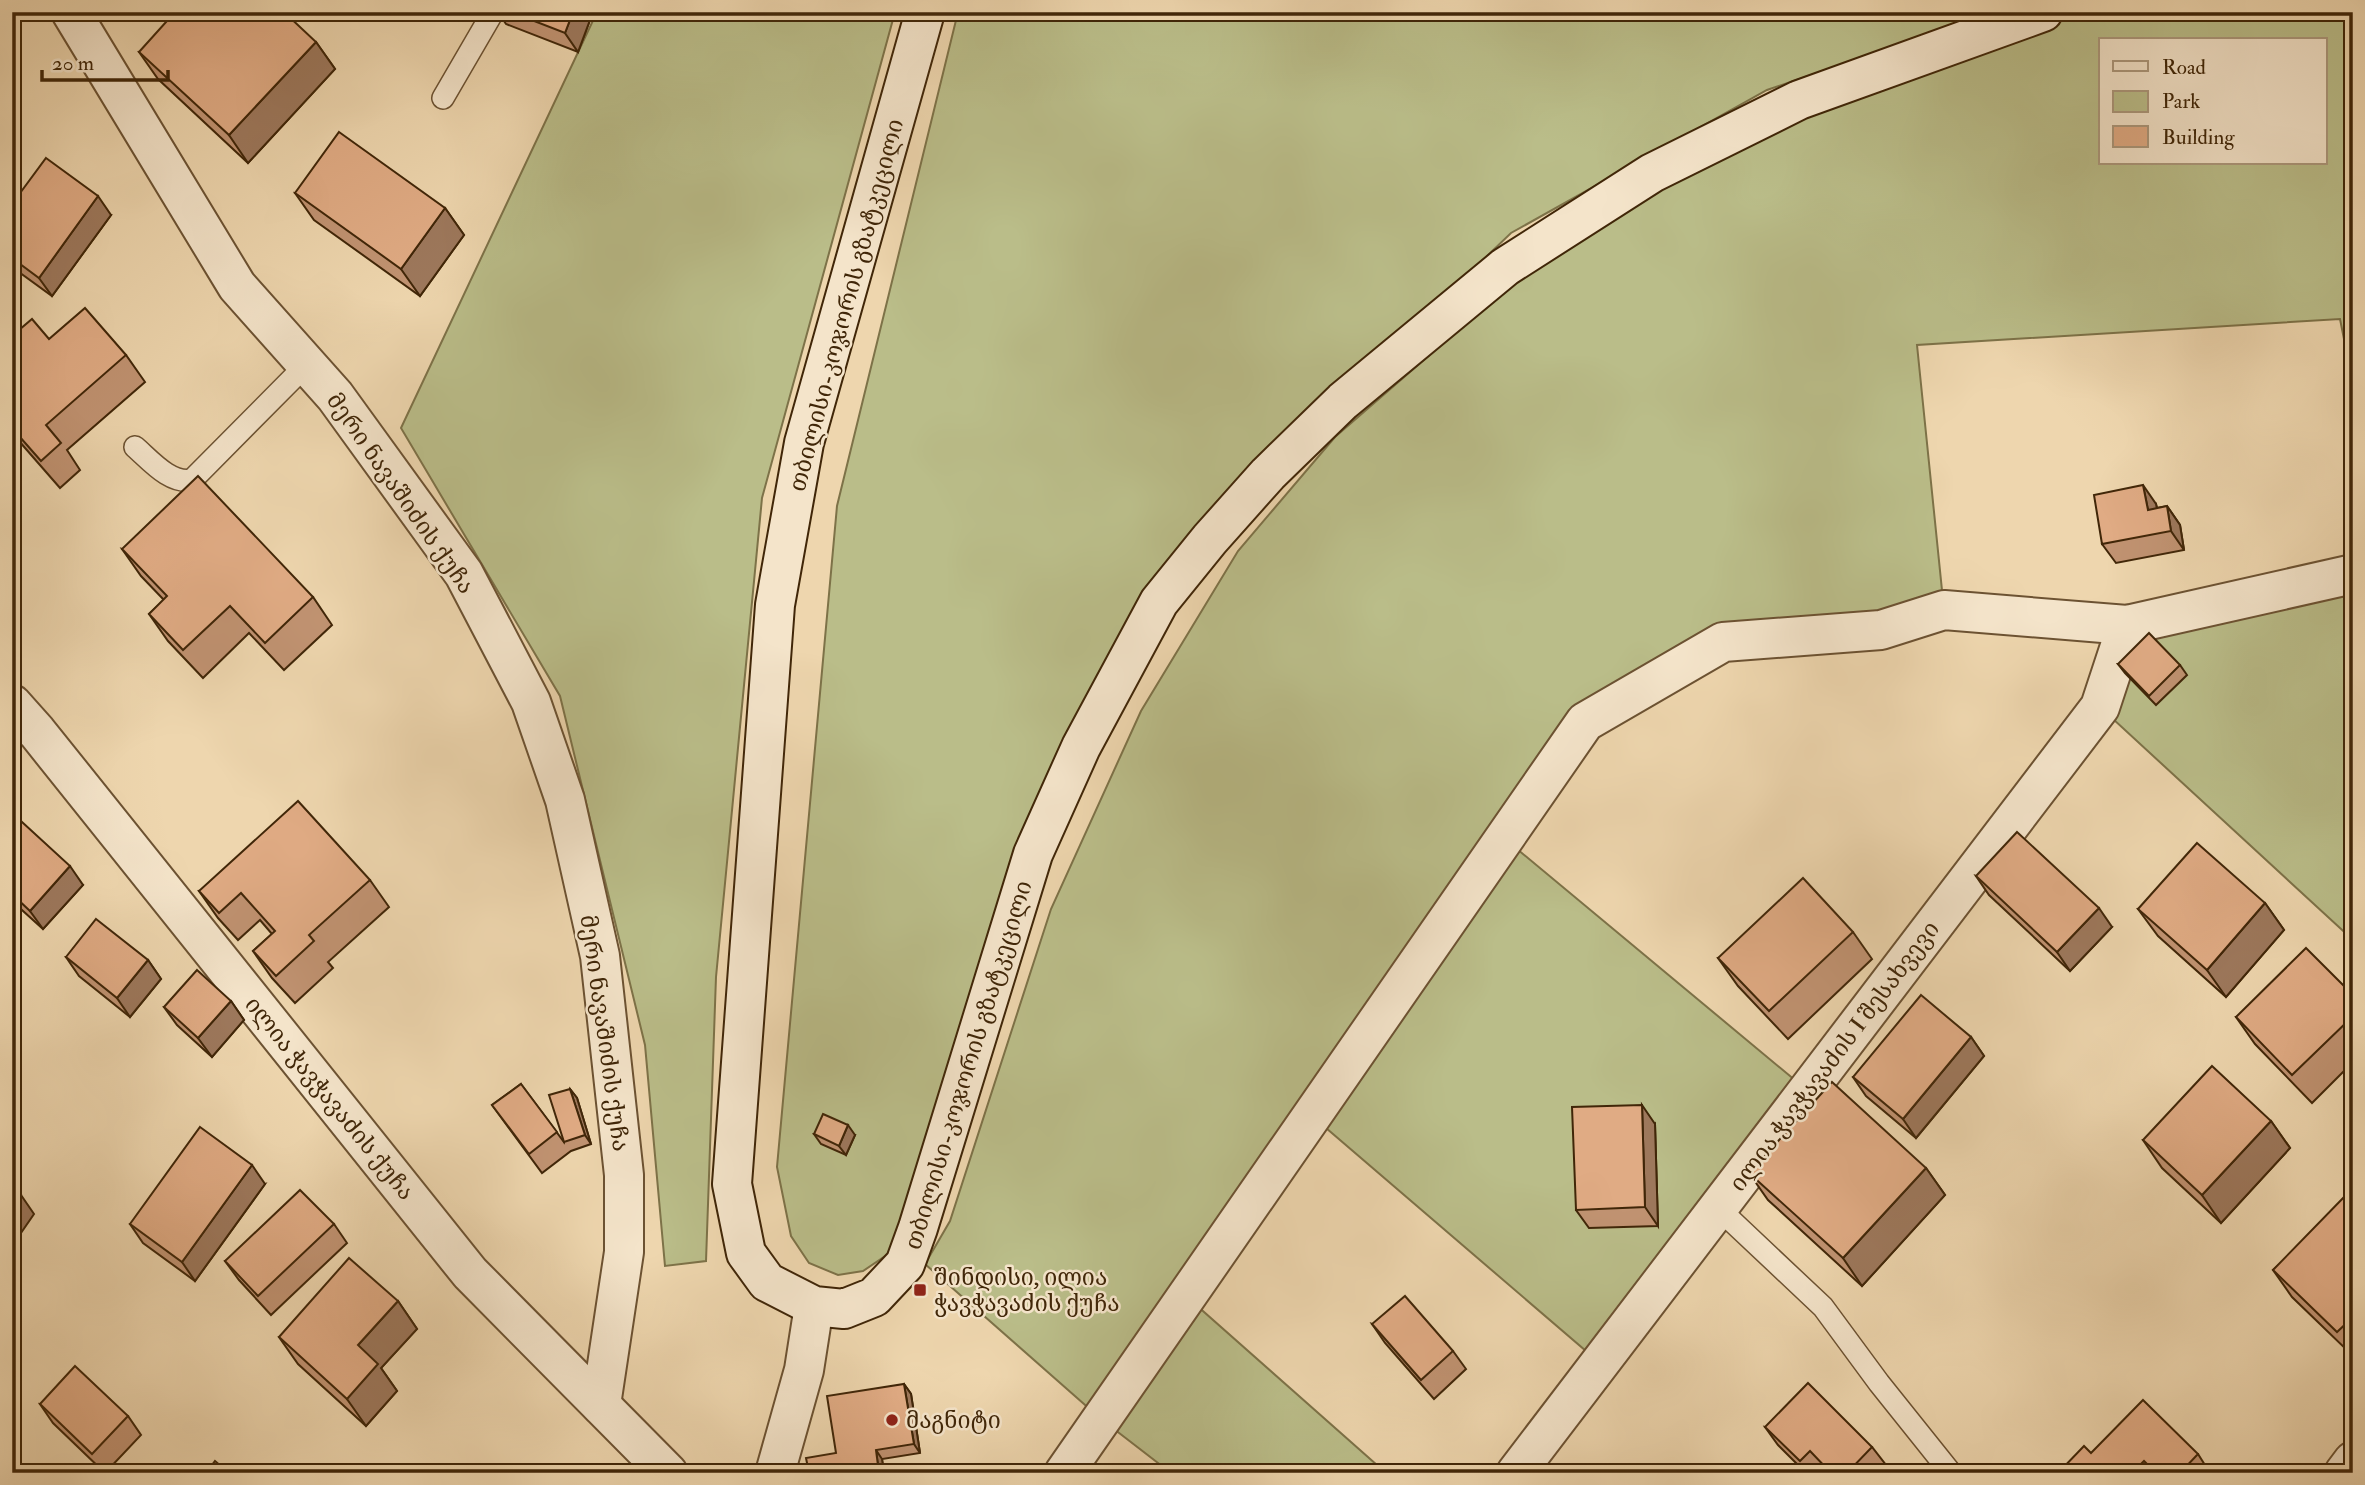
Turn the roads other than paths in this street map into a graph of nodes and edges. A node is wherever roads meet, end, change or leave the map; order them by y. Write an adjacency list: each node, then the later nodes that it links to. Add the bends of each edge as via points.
1 (71, 12): 6 (street, მერი ნავაშიძის ქუჩა, via 237,286)
2 (493, 12): 5 (lane)
3 (925, 12): 12 (street, თბილისი-კოჯორის გზატკეცილი, via 804,443 775,605 732,1184 746,1253 767,1282)
4 (2043, 12): 12 (street, თბილისი-კოჯორის გზატკეცილი, via 1799,100 1652,173 1505,267 1343,401 1268,474 1159,602 1081,747 1034,854 905,1264 874,1297 845,1309)
5 (443, 98)
6 (306, 365): 7 (lane, via 192,480 172,478); 13 (street, მერი ნავაშიძის ქუჩა, via 335,396 464,575 531,702 565,800 600,956 624,1175 624,1252)
7 (135, 447)
8 (2353, 574): 9 (street)
9 (2127, 625): 11 (street, ილია ჭავჭავაძის I შესახვევი, via 2100,707); 17 (street, via 1944,610 1881,630 1723,642 1585,722)
10 (12, 704): 13 (street, ილია ჭავჭავაძის ქუჩა, via 470,1273)
11 (1718, 1208): 18 (street, ილია ჭავჭავაძის I შესახვევი); 19 (lane, via 1823,1307)
12 (814, 1306): 16 (street, via 804,1370)
13 (601, 1405): 15 (street, ილია ჭავჭავაძის ქუჩა)
14 (2353, 1461): 20 (street)
15 (651, 1467)
16 (775, 1473)
17 (1064, 1473)
18 (1516, 1473)
19 (1951, 1473)
20 (2344, 1473)

